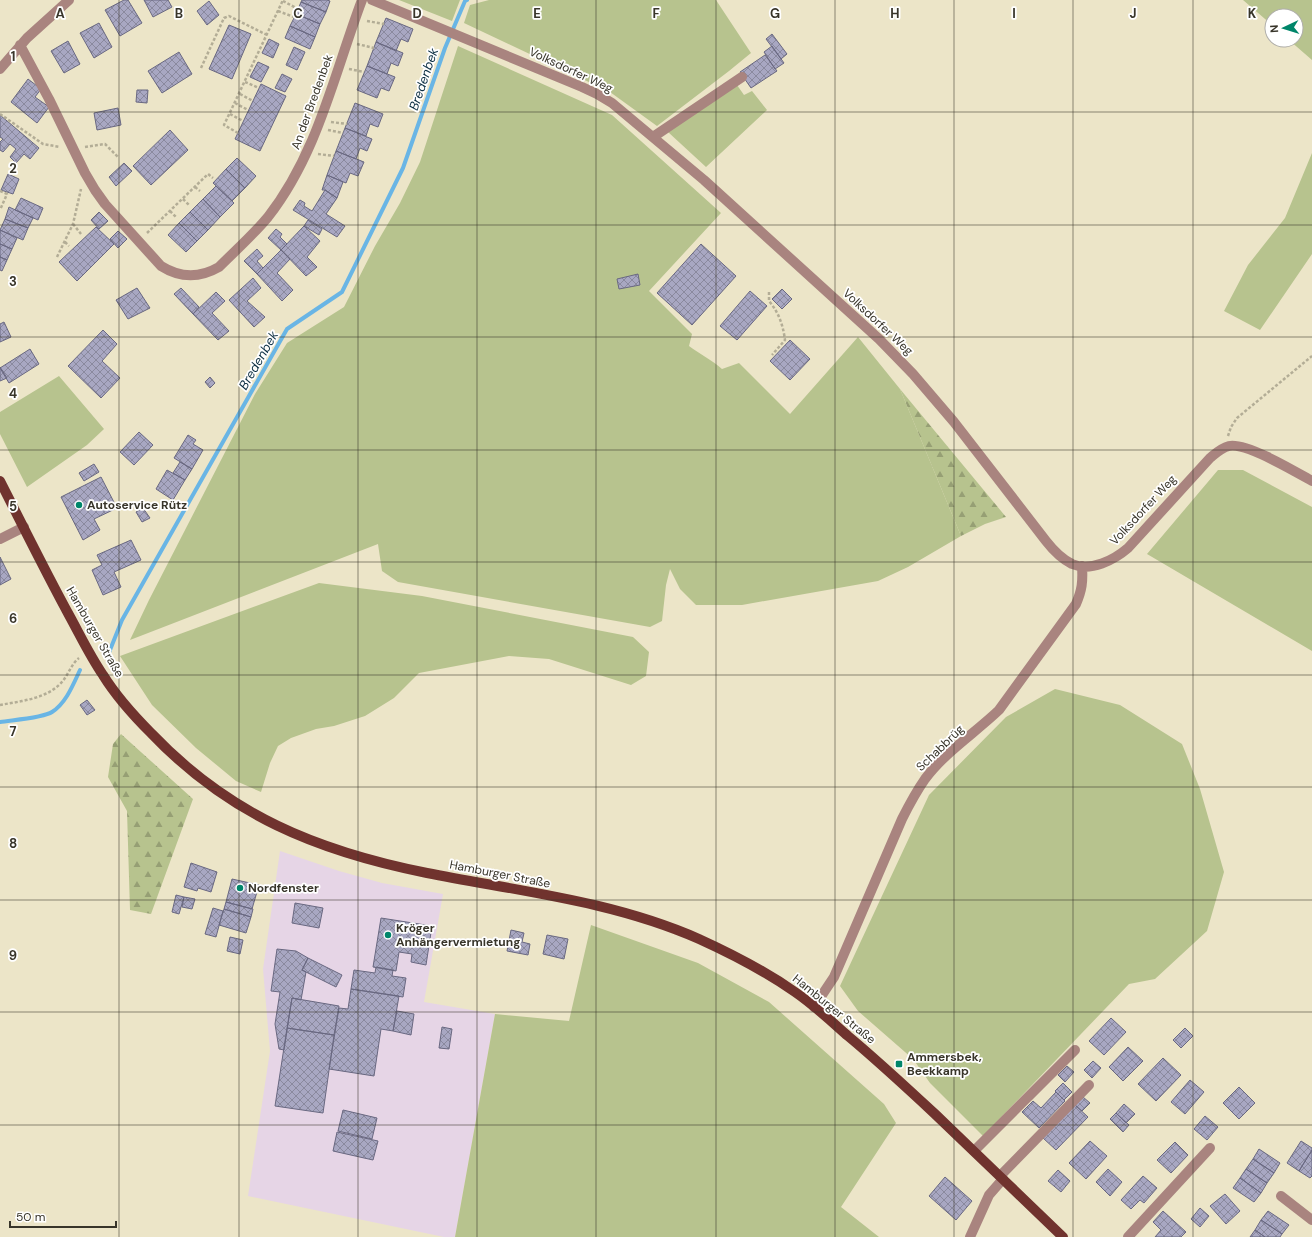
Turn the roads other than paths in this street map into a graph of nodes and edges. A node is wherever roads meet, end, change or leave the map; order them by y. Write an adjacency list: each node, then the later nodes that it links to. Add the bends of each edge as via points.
1 (69, 0): 4 (street)
2 (362, 0): 4 (street, An der Bredenbek, via 319,124 308,152 290,185 267,218 219,267 210,273 200,275 188,276 162,266 105,204 85,174)
3 (372, 0): 7 (street, Volksdorfer Weg, via 597,94)
4 (20, 45): 5 (street)
5 (0, 69)
6 (742, 77): 7 (street)
7 (653, 137): 12 (street, Volksdorfer Weg, via 879,339 954,422 1055,551 1073,564)
8 (0, 481): 10 (main road, Hamburger Straße)
9 (1312, 481): 12 (street, Volksdorfer Weg, via 1271,459 1240,447 1229,446 1210,458 1120,555 1101,564)
10 (24, 527): 11 (street); 13 (main road, Hamburger Straße, via 100,671 140,722 183,764 227,798 274,825 325,846 422,872 590,904 658,924 738,958)
11 (0, 539)
12 (1082, 566): 13 (street, Schabbrüg, via 1082,591 1076,604 999,710 940,763 913,796 834,977)
13 (814, 1007): 17 (main road, Hamburger Straße, via 892,1073)
14 (1075, 1050): 17 (street)
15 (1089, 1085): 18 (street)
16 (1210, 1148): 23 (street)
17 (974, 1151): 18 (main road, Hamburger Straße)
18 (1001, 1177): 21 (street, via 989,1195); 22 (main road, Hamburger Straße)
19 (1281, 1196): 20 (street)
20 (1312, 1220)
21 (970, 1237)
22 (1063, 1237)
23 (1128, 1237)

